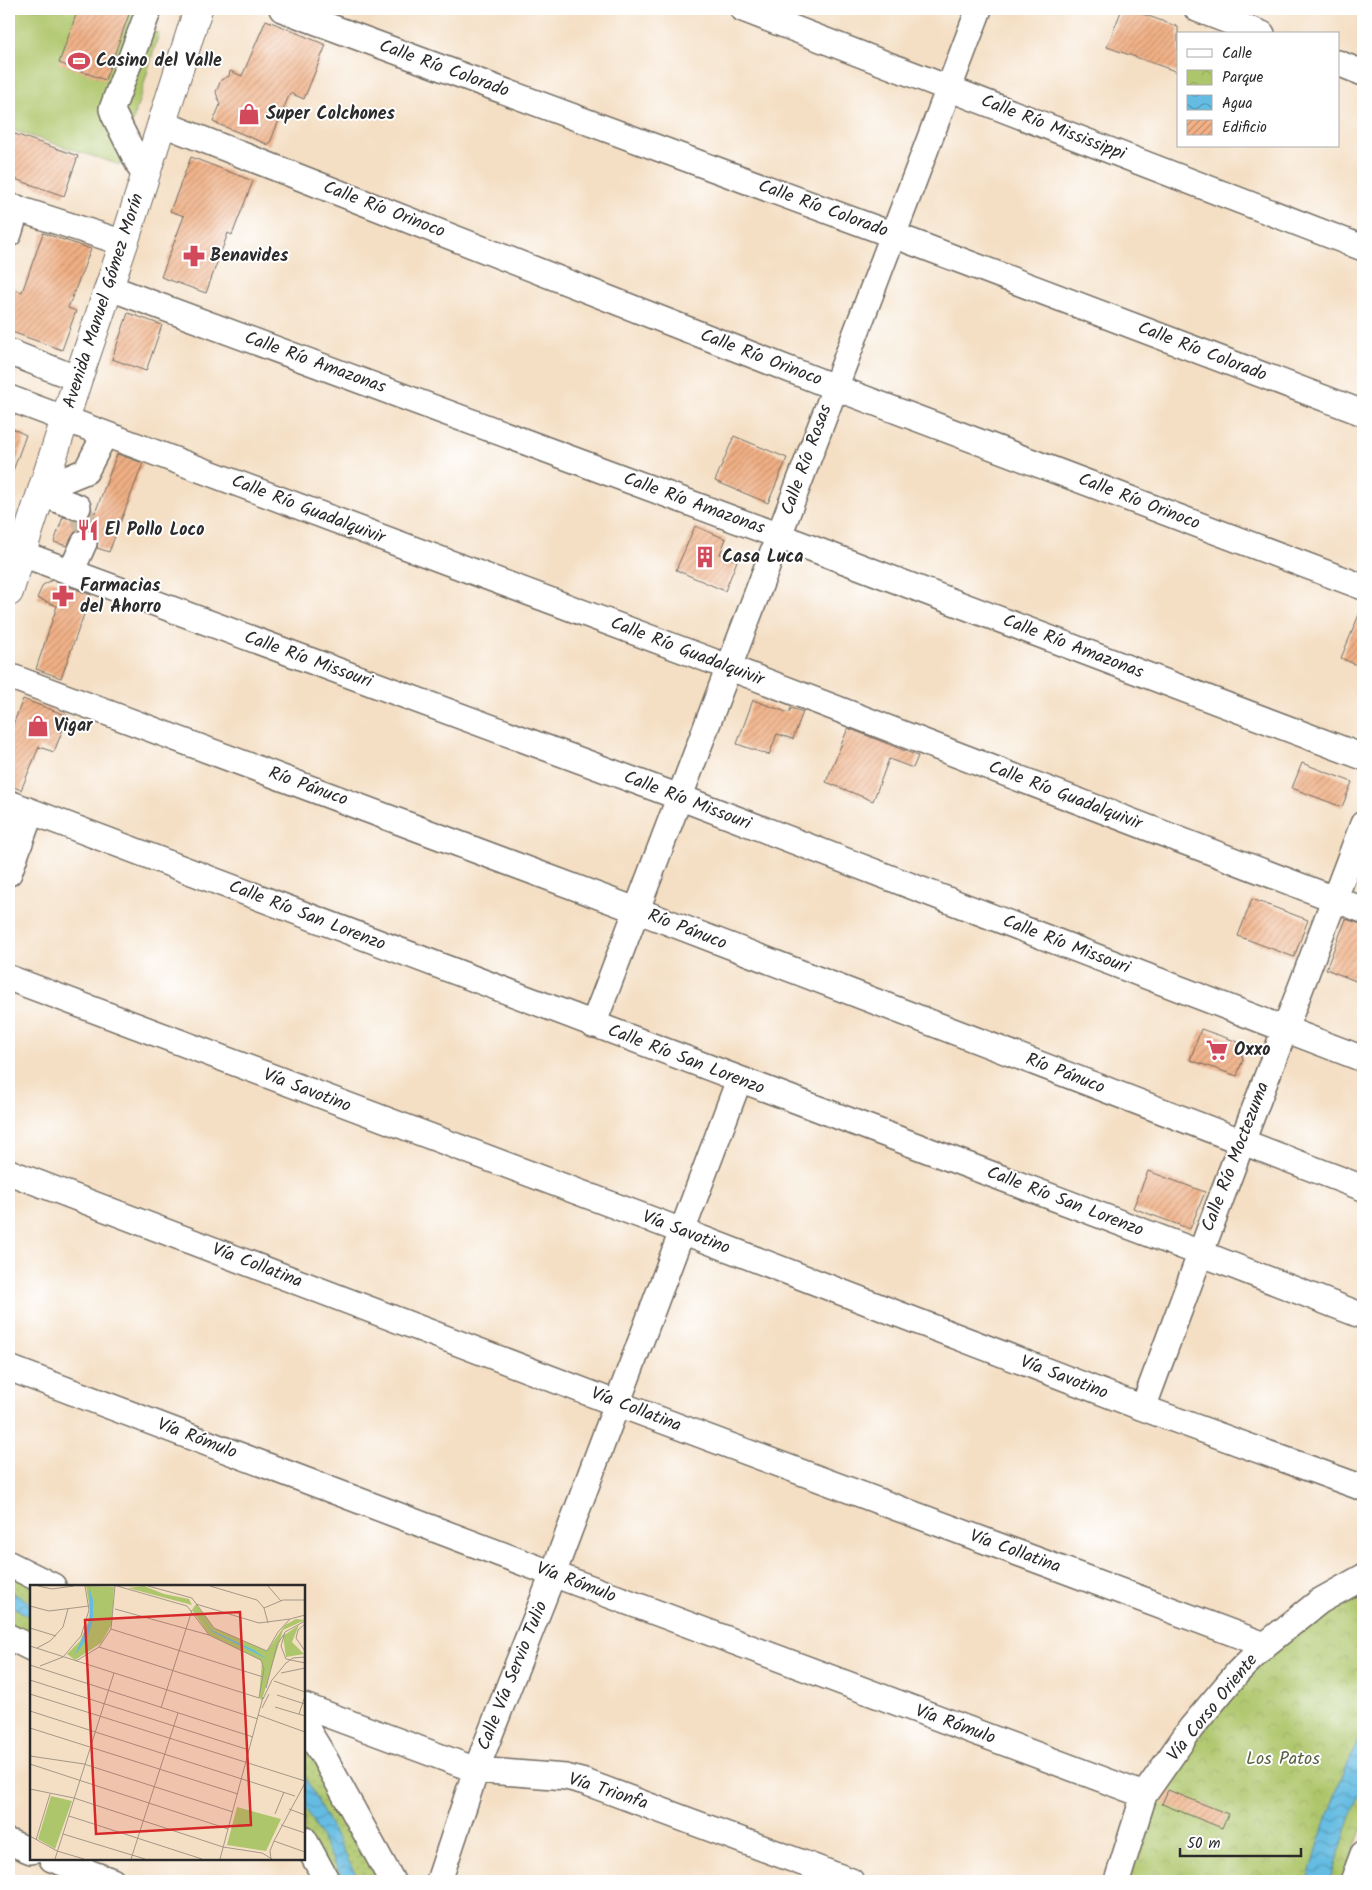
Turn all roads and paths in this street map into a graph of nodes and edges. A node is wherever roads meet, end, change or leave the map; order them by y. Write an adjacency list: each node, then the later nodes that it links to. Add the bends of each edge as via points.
1 (149, 9): 12 (street, via 112,110)
2 (198, 9): 11 (main road, Avenida Manuel Gómez Morín)
3 (282, 9): 15 (street, Calle Río Colorado)
4 (743, 9): 10 (street, Calle Río Mississippi)
5 (979, 9): 10 (street, Calle Río Rosas)
6 (1197, 9): 7 (street)
7 (1257, 32)
8 (1340, 64): 9 (street)
9 (1363, 73)
10 (950, 87): 15 (street, Calle Río Rosas); 17 (street, Calle Río Mississippi)
11 (161, 123): 12 (main road, Avenida Manuel Gómez Morín); 21 (street, Calle Río Orinoco)
12 (144, 175): 16 (main road, Avenida Manuel Gómez Morín)
13 (13, 207): 14 (street); 16 (street)
14 (9, 234)
15 (893, 235): 21 (street, Calle Río Rosas); 23 (street, Calle Río Colorado)
16 (124, 243): 18 (main road, Avenida Manuel Gómez Morín)
17 (1363, 248)
18 (108, 286): 20 (main road, Avenida Manuel Gómez Morín); 28 (street, Calle Río Amazonas)
19 (9, 352): 20 (street)
20 (78, 379): 24 (main road, Avenida Manuel Gómez Morín)
21 (834, 387): 28 (street, Calle Río Rosas); 32 (street, Calle Río Orinoco)
22 (9, 398): 24 (street, Calle Río Guadalquivir)
23 (1363, 413)
24 (65, 419): 25 (street, Calle Río Guadalquivir); 26 (main road, Avenida Manuel Gómez Morín)
25 (105, 434): 26 (street, via 86,471); 34 (street, Calle Río Guadalquivir)
26 (41, 491): 27 (street); 30 (main road, Avenida Manuel Gómez Morín)
27 (78, 507)
28 (778, 536): 34 (street, Calle Río Rosas); 36 (street, Calle Río Amazonas)
29 (84, 543): 31 (street)
30 (15, 551): 31 (street, Calle Río Missouri); 33 (main road, Avenida Manuel Gómez Morín)
31 (71, 572): 37 (street, Calle Río Missouri)
32 (1363, 587)
33 (9, 592)
34 (728, 667): 37 (street, Calle Río Rosas); 41 (street, Calle Río Guadalquivir)
35 (9, 676): 42 (street, Río Pánuco)
36 (1363, 757)
37 (679, 797): 42 (street, Calle Río Rosas); 46 (street, Calle Río Missouri)
38 (20, 808): 40 (street); 45 (street, Calle Río San Lorenzo)
39 (1363, 824): 41 (street, Calle Río Moctezuma)
40 (9, 873)
41 (1335, 899): 43 (street, Calle Río Guadalquivir); 46 (street, Calle Río Moctezuma)
42 (636, 910): 45 (street, Calle Río Rosas); 49 (street, Río Pánuco)
43 (1363, 910)
44 (9, 978): 52 (street, Vía Savotino)
45 (593, 1025): 48 (street, Calle Río San Lorenzo)
46 (1285, 1029): 47 (street, Calle Río Missouri); 49 (street, Calle Río Moctezuma)
47 (1363, 1059)
48 (739, 1080): 52 (street, Calle Vía Servio Tulio); 53 (street, Calle Río San Lorenzo)
49 (1242, 1142): 51 (street, Río Pánuco); 53 (street, Calle Río Moctezuma)
50 (9, 1172): 56 (street, Vía Collatina)
51 (1363, 1188)
52 (682, 1231): 56 (street, Calle Vía Servio Tulio); 57 (street, Vía Savotino)
53 (1200, 1253): 54 (street, Calle Río San Lorenzo); 57 (street, Calle Río Moctezuma)
54 (1363, 1316)
55 (9, 1368): 60 (street, Vía Rómulo)
56 (618, 1404): 60 (street, Calle Vía Servio Tulio); 64 (street, Vía Collatina)
57 (1143, 1408): 58 (street, Vía Savotino)
58 (1363, 1488)
59 (9, 1564): 62 (street)
60 (553, 1574): 68 (street, Calle Vía Servio Tulio); 69 (street, Vía Rómulo)
61 (1363, 1577): 64 (street, Vía Corso Oriente, via 1320,1601)
62 (51, 1585)
63 (9, 1637): 65 (street)
64 (1265, 1645): 69 (street, Vía Corso Oriente, via 1191,1728)
65 (30, 1648)
66 (305, 1706): 68 (street, Vía Trionfa)
67 (305, 1726): 77 (street)
68 (476, 1770): 78 (street, Calle Vía Servio Tulio); 79 (street, Vía Trionfa, via 584,1782)
69 (1144, 1795): 80 (street, Vía Corso Oriente)
70 (9, 1842): 72 (street)
71 (305, 1842): 76 (street)
72 (30, 1851)
73 (1363, 1854): 81 (street)
74 (55, 1860): 75 (street)
75 (112, 1881)
76 (327, 1881)
77 (392, 1881)
78 (439, 1881)
79 (851, 1881)
80 (1117, 1881)
81 (1353, 1881)

